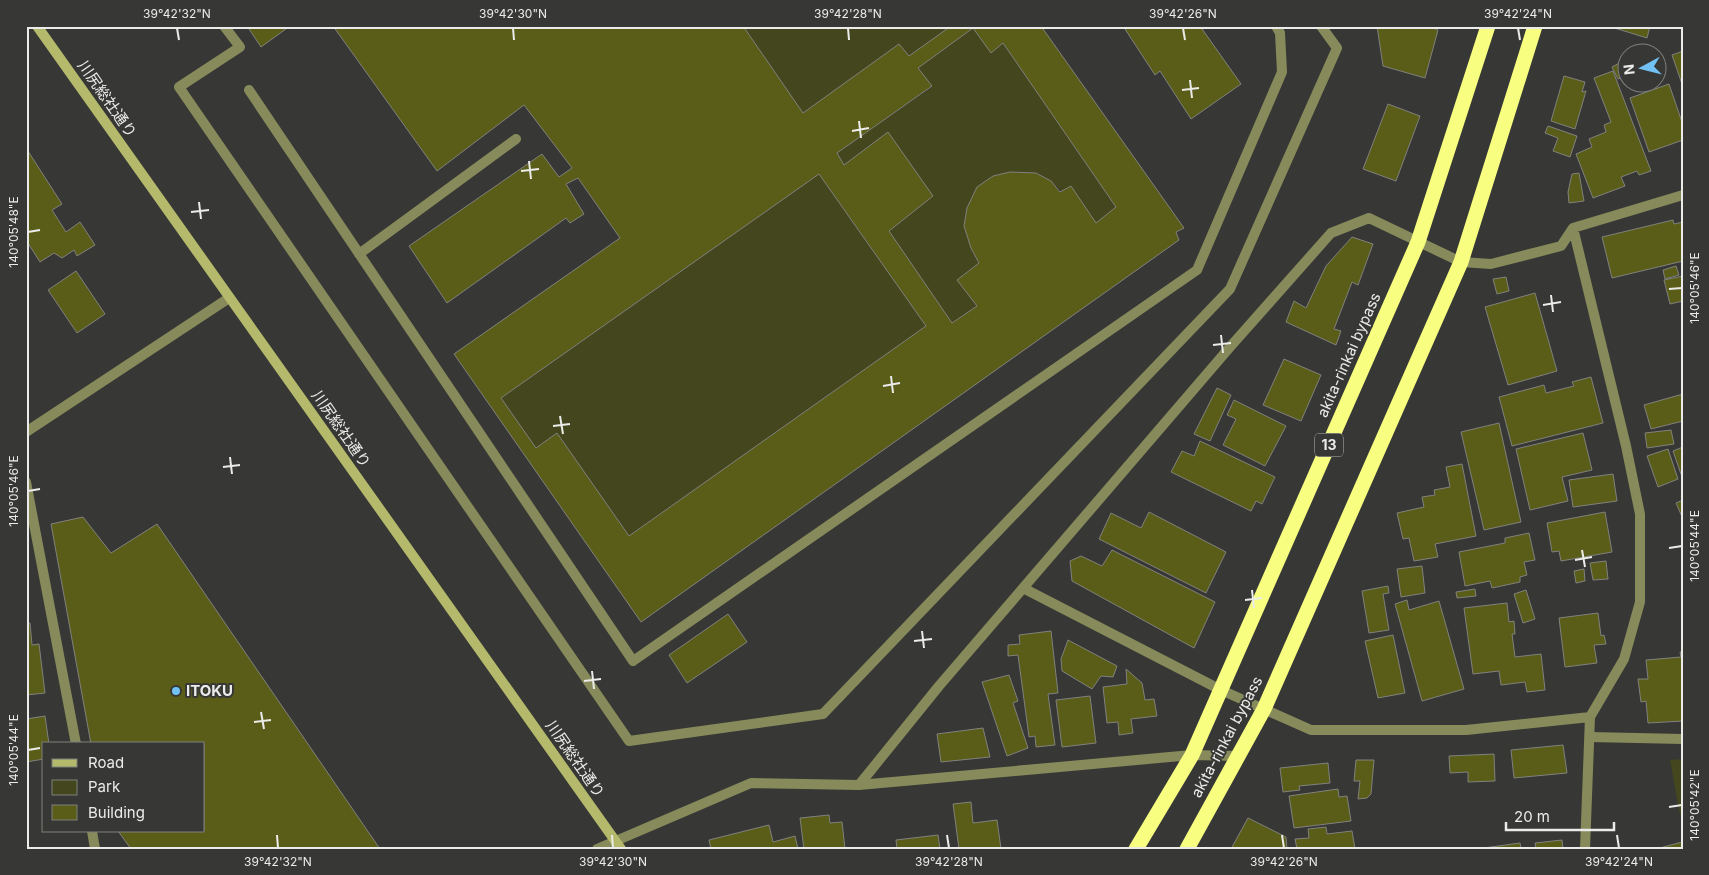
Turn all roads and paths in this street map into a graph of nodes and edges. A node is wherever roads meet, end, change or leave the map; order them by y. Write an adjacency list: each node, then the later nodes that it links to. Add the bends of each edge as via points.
1 (37, 26): 14 (street, 川尻総社通り)
2 (224, 26): 4 (street, via 240,47 179,87 629,741 823,714 1230,288 1337,48)
3 (1276, 26): 12 (street, via 1280,33 1282,72 1197,270 633,662)
4 (1322, 26)
5 (1488, 26): 11 (highway, akita-rinkai bypass / 13)
6 (1535, 26): 13 (highway, akita-rinkai bypass)
7 (249, 90): 12 (street)
8 (516, 139): 12 (street)
9 (1683, 195): 10 (street)
10 (1573, 228): 13 (street, via 1561,246 1491,264); 20 (street, via 1640,514 1640,602 1624,659)
11 (1418, 242): 13 (street); 17 (street, via 1369,218 1331,233); 18 (highway, akita-rinkai bypass / 13)
12 (359, 254)
13 (1460, 262): 19 (highway, akita-rinkai bypass)
14 (229, 298): 15 (street); 28 (street, 川尻総社通り)
15 (26, 432)
16 (26, 482): 23 (street)
17 (1023, 588): 18 (street); 26 (street)
18 (1221, 690): 19 (street); 24 (highway, akita-rinkai bypass / 13)
19 (1264, 709): 20 (street, via 1311,730 1466,730); 25 (highway, akita-rinkai bypass)
20 (1590, 717): 21 (street)
21 (1590, 737): 22 (street); 33 (street)
22 (1683, 739)
23 (76, 742)
24 (1192, 754): 25 (street); 26 (street); 31 (highway, akita-rinkai bypass / 13)
25 (1238, 756): 32 (highway, akita-rinkai bypass)
26 (859, 785): 28 (street, via 751,783)
27 (92, 832): 29 (street)
28 (618, 845): 30 (street)
29 (96, 849)
30 (598, 849)
31 (1136, 849)
32 (1187, 849)
33 (1585, 849)

